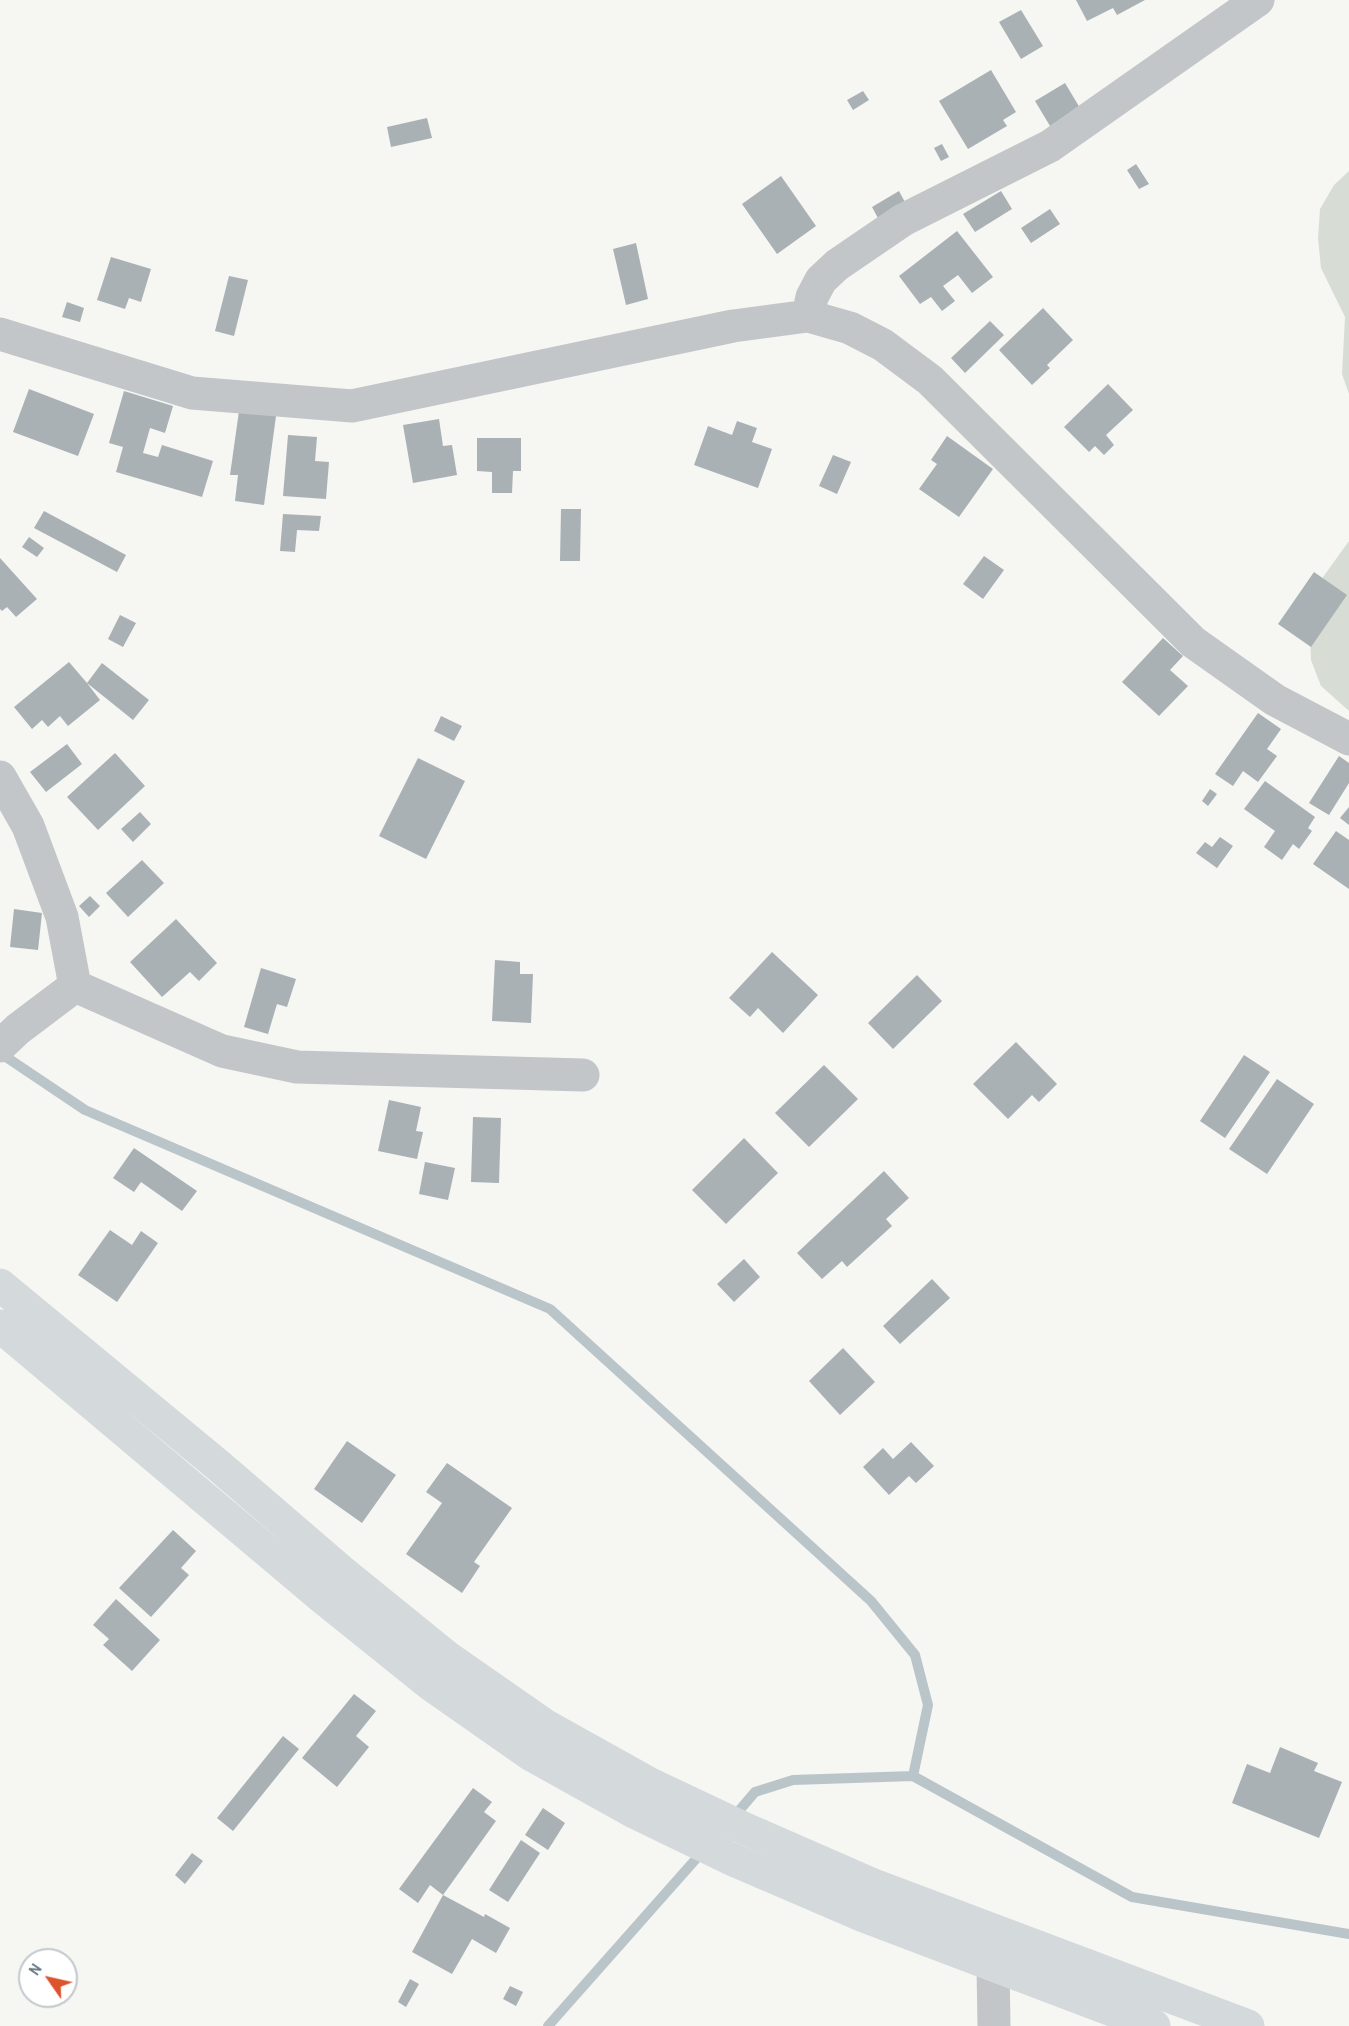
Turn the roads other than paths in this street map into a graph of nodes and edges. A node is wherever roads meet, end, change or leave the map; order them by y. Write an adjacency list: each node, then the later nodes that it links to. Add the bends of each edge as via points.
1 (1258, 0): 2 (street, via 1050,146 903,220 837,265 821,280)
2 (808, 316): 3 (street, via 733,326 352,406 192,393); 4 (street, via 850,328 883,345 930,380 1193,642 1275,700)
3 (0, 334)
4 (1349, 739)
5 (0, 777): 6 (street, via 28,826 62,917)
6 (75, 986): 7 (street); 8 (street, via 222,1051 297,1067)
7 (9, 1038)
8 (583, 1075)
9 (0, 1285): 14 (main road, via 447,1657 546,1726 650,1784 876,1886)
10 (0, 1326): 11 (main road, via 322,1598 430,1684 530,1754 636,1813 729,1858)
11 (993, 1966): 12 (street); 13 (main road)
12 (994, 2026)
13 (1154, 2026)
14 (1248, 2026)

